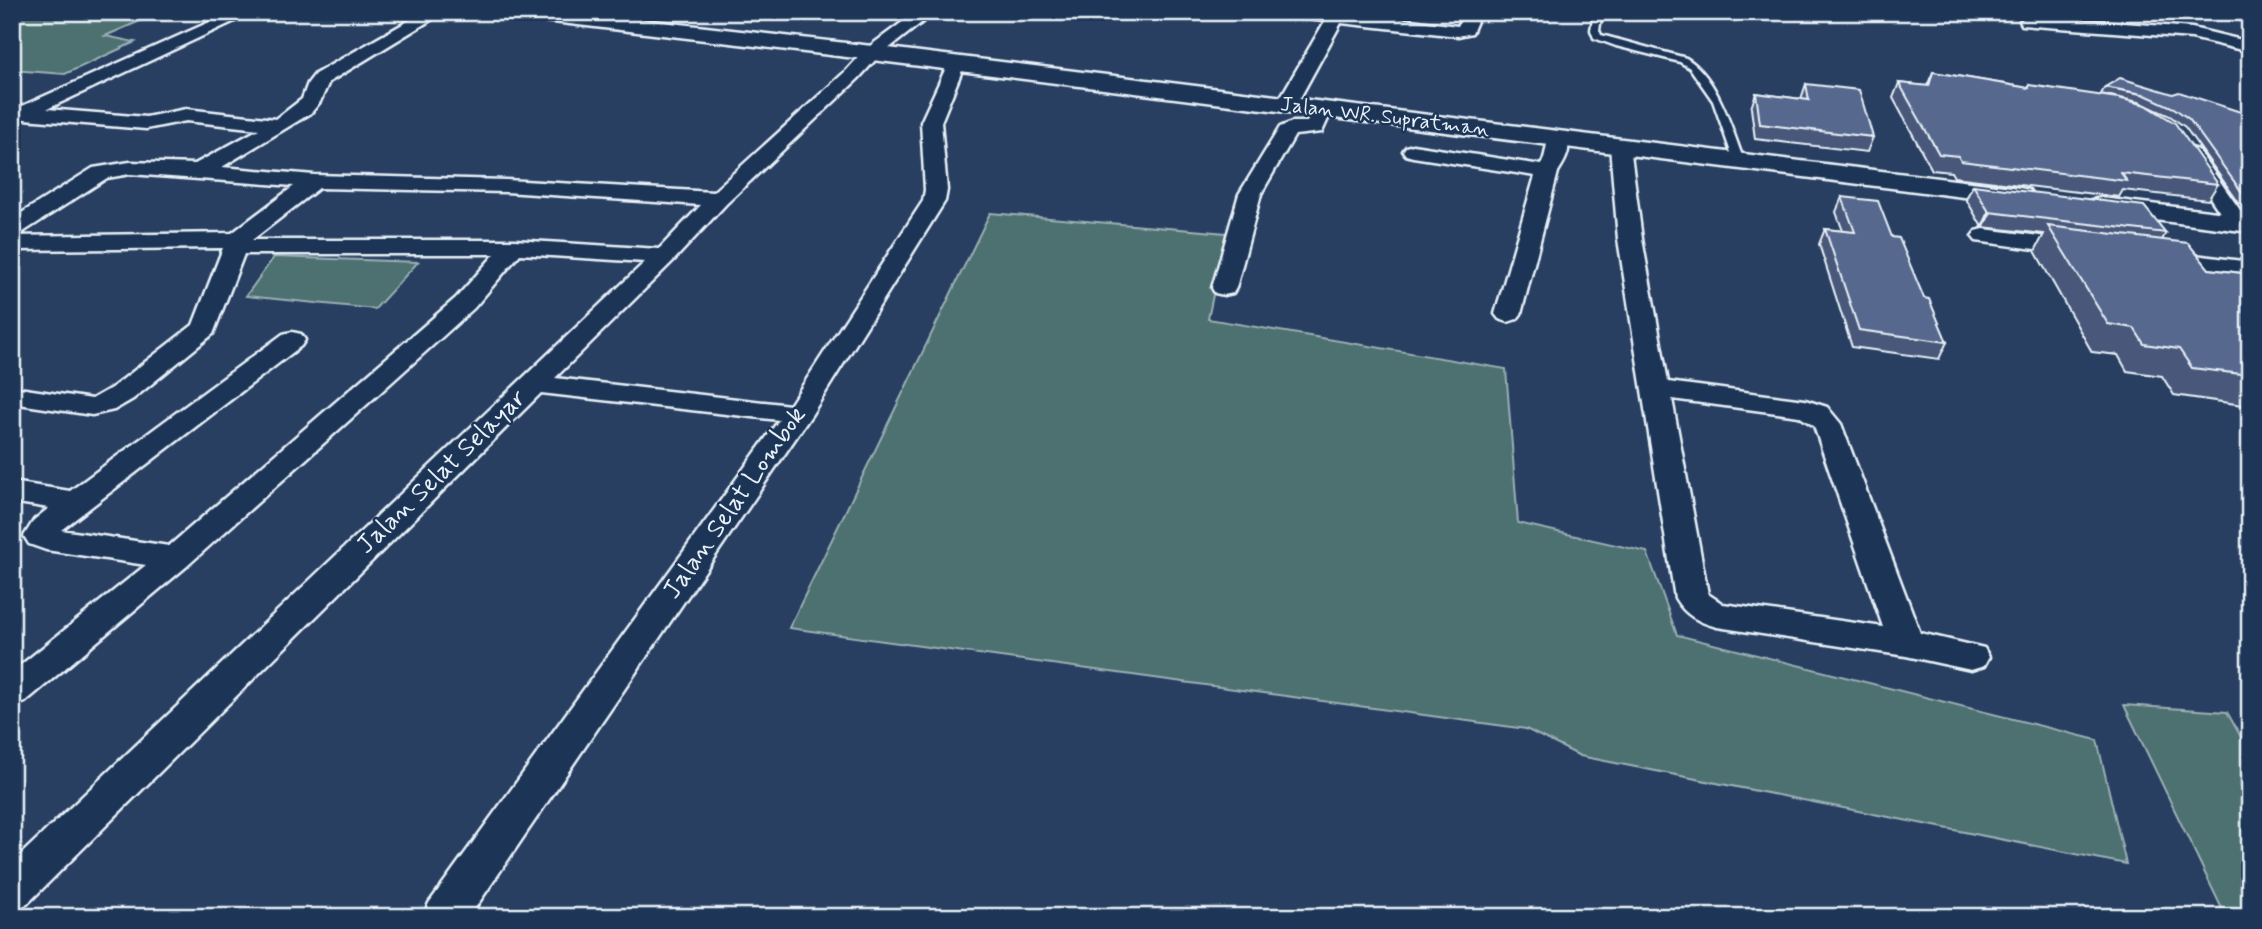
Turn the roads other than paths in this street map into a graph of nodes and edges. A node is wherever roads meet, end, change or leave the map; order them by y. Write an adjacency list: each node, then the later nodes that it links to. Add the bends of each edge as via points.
1 (246, 12): 17 (street)
2 (436, 12): 19 (street, via 321,78 310,102)
3 (519, 12): 9 (street, Jalan WR. Supratman)
4 (927, 12): 14 (street, Jalan Selat Selayar)
5 (1289, 12): 10 (street)
6 (1473, 12): 10 (street, via 1466,29 1458,31)
7 (1598, 12): 24 (lane, via 1597,36 1683,60 1698,70 1717,101)
8 (2167, 12): 12 (street)
9 (549, 14): 14 (street, Jalan WR. Supratman)
10 (1338, 15): 16 (street)
11 (2028, 21): 12 (street)
12 (2192, 33): 13 (street)
13 (2250, 47)
14 (863, 62): 15 (street, Jalan WR. Supratman); 27 (street, Jalan Selat Selayar)
15 (956, 63): 16 (street, Jalan WR. Supratman); 48 (street, Jalan Selat Lombok, via 931,122 934,201)
16 (1286, 105): 18 (street, Jalan WR. Supratman)
17 (18, 115): 19 (street, via 146,123 186,115)
18 (1318, 119): 22 (street, Jalan WR. Supratman); 42 (street, via 1289,129 1250,194)
19 (279, 125): 25 (street)
20 (2183, 142): 32 (street)
21 (1413, 151): 22 (street)
22 (1555, 154): 23 (street, Jalan WR. Supratman); 43 (street)
23 (1621, 156): 24 (street, Jalan WR. Supratman); 46 (street)
24 (1740, 161): 28 (street, Jalan WR. Supratman)
25 (199, 171): 26 (street); 31 (street, via 131,168 101,173)
26 (314, 181): 27 (street, via 506,186); 36 (street)
27 (718, 199): 39 (street, Jalan Selat Selayar)
28 (2044, 199)
29 (2072, 202): 32 (street)
30 (12, 209): 31 (street)
31 (37, 211): 33 (street)
32 (2244, 223)
33 (12, 229)
34 (1984, 236): 38 (street)
35 (12, 243): 36 (street)
36 (236, 243): 37 (street); 47 (street, via 204,329 124,393 92,407)
37 (514, 247): 39 (street); 51 (street, via 441,325)
38 (2104, 251)
39 (665, 256): 45 (street, Jalan Selat Selayar)
40 (2144, 256): 41 (street)
41 (2250, 269)
42 (1224, 288)
43 (1508, 314)
44 (292, 341): 50 (street)
45 (532, 384): 48 (street); 55 (street, Jalan Selat Selayar)
46 (1656, 389): 52 (street, via 1805,408 1820,415); 52 (street, via 1689,590 1700,607 1717,615)
47 (12, 395)
48 (798, 414): 56 (street, Jalan Selat Lombok)
49 (12, 492): 50 (street)
50 (76, 502): 51 (street, via 40,536)
51 (176, 558): 54 (street)
52 (1906, 643): 53 (street)
53 (1971, 657)
54 (12, 692)
55 (12, 891)
56 (444, 917)

